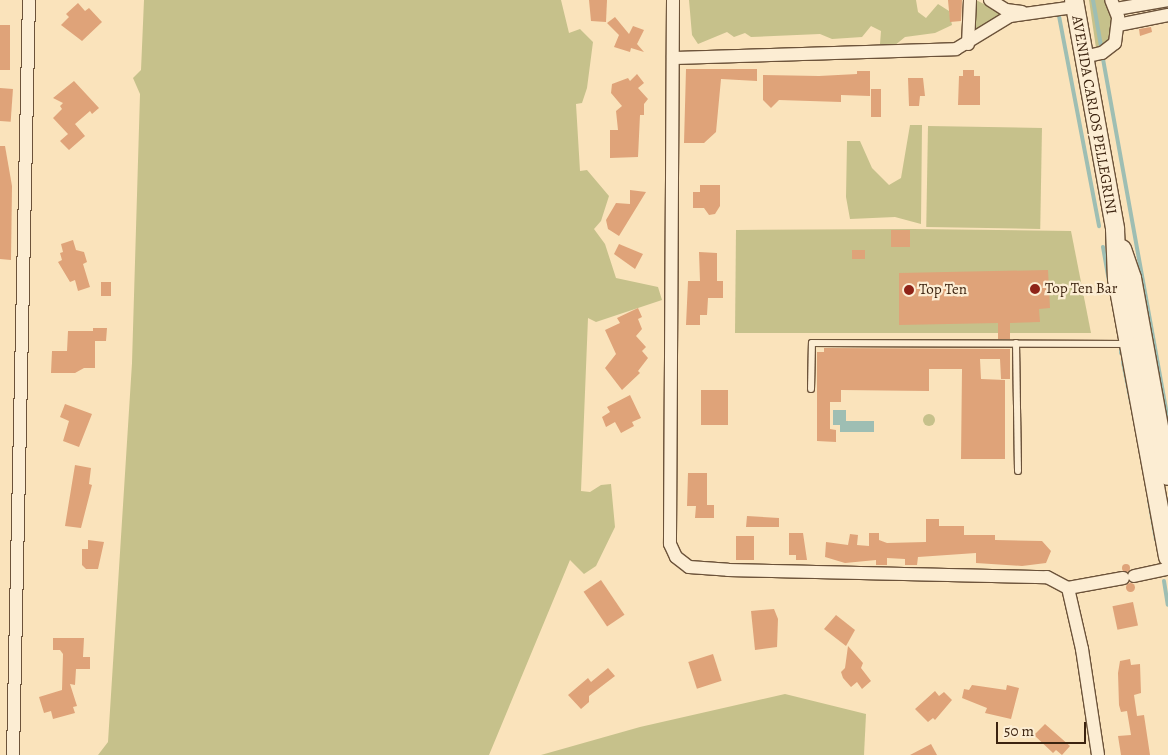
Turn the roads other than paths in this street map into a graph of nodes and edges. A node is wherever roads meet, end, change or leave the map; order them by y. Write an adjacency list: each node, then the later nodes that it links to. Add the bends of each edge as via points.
1 (30, 0): 22 (street)
2 (673, 0): 13 (street)
3 (970, 0): 11 (street)
4 (990, 0): 8 (street, via 1006,10)
5 (1168, 0): 7 (street)
6 (1074, 4): 8 (street); 12 (main road, AVENIDA CARLOS PELLEGRINI)
7 (1114, 5): 10 (street)
8 (1027, 13): 11 (street, via 1010,16)
9 (1168, 14): 10 (street)
10 (1118, 25): 12 (street, via 1118,36 1110,49)
11 (968, 44): 13 (street, via 956,49)
12 (1084, 57): 15 (main road, AVENIDA CARLOS PELLEGRINI, via 1115,229 1132,278)
13 (673, 58): 21 (street, via 670,544 676,557 689,567 728,570 1047,577)
14 (1016, 343): 15 (lane); 16 (lane, via 812,344); 17 (lane)
15 (1136, 343): 18 (main road, AVENIDA CARLOS PELLEGRINI)
16 (811, 388)
17 (1018, 471)
18 (1163, 479): 19 (main road, AVENIDA CARLOS PELLEGRINI)
19 (1168, 557)
20 (1168, 569): 21 (street)
21 (1068, 588): 23 (street, via 1082,649)
22 (13, 755)
23 (1098, 755)

